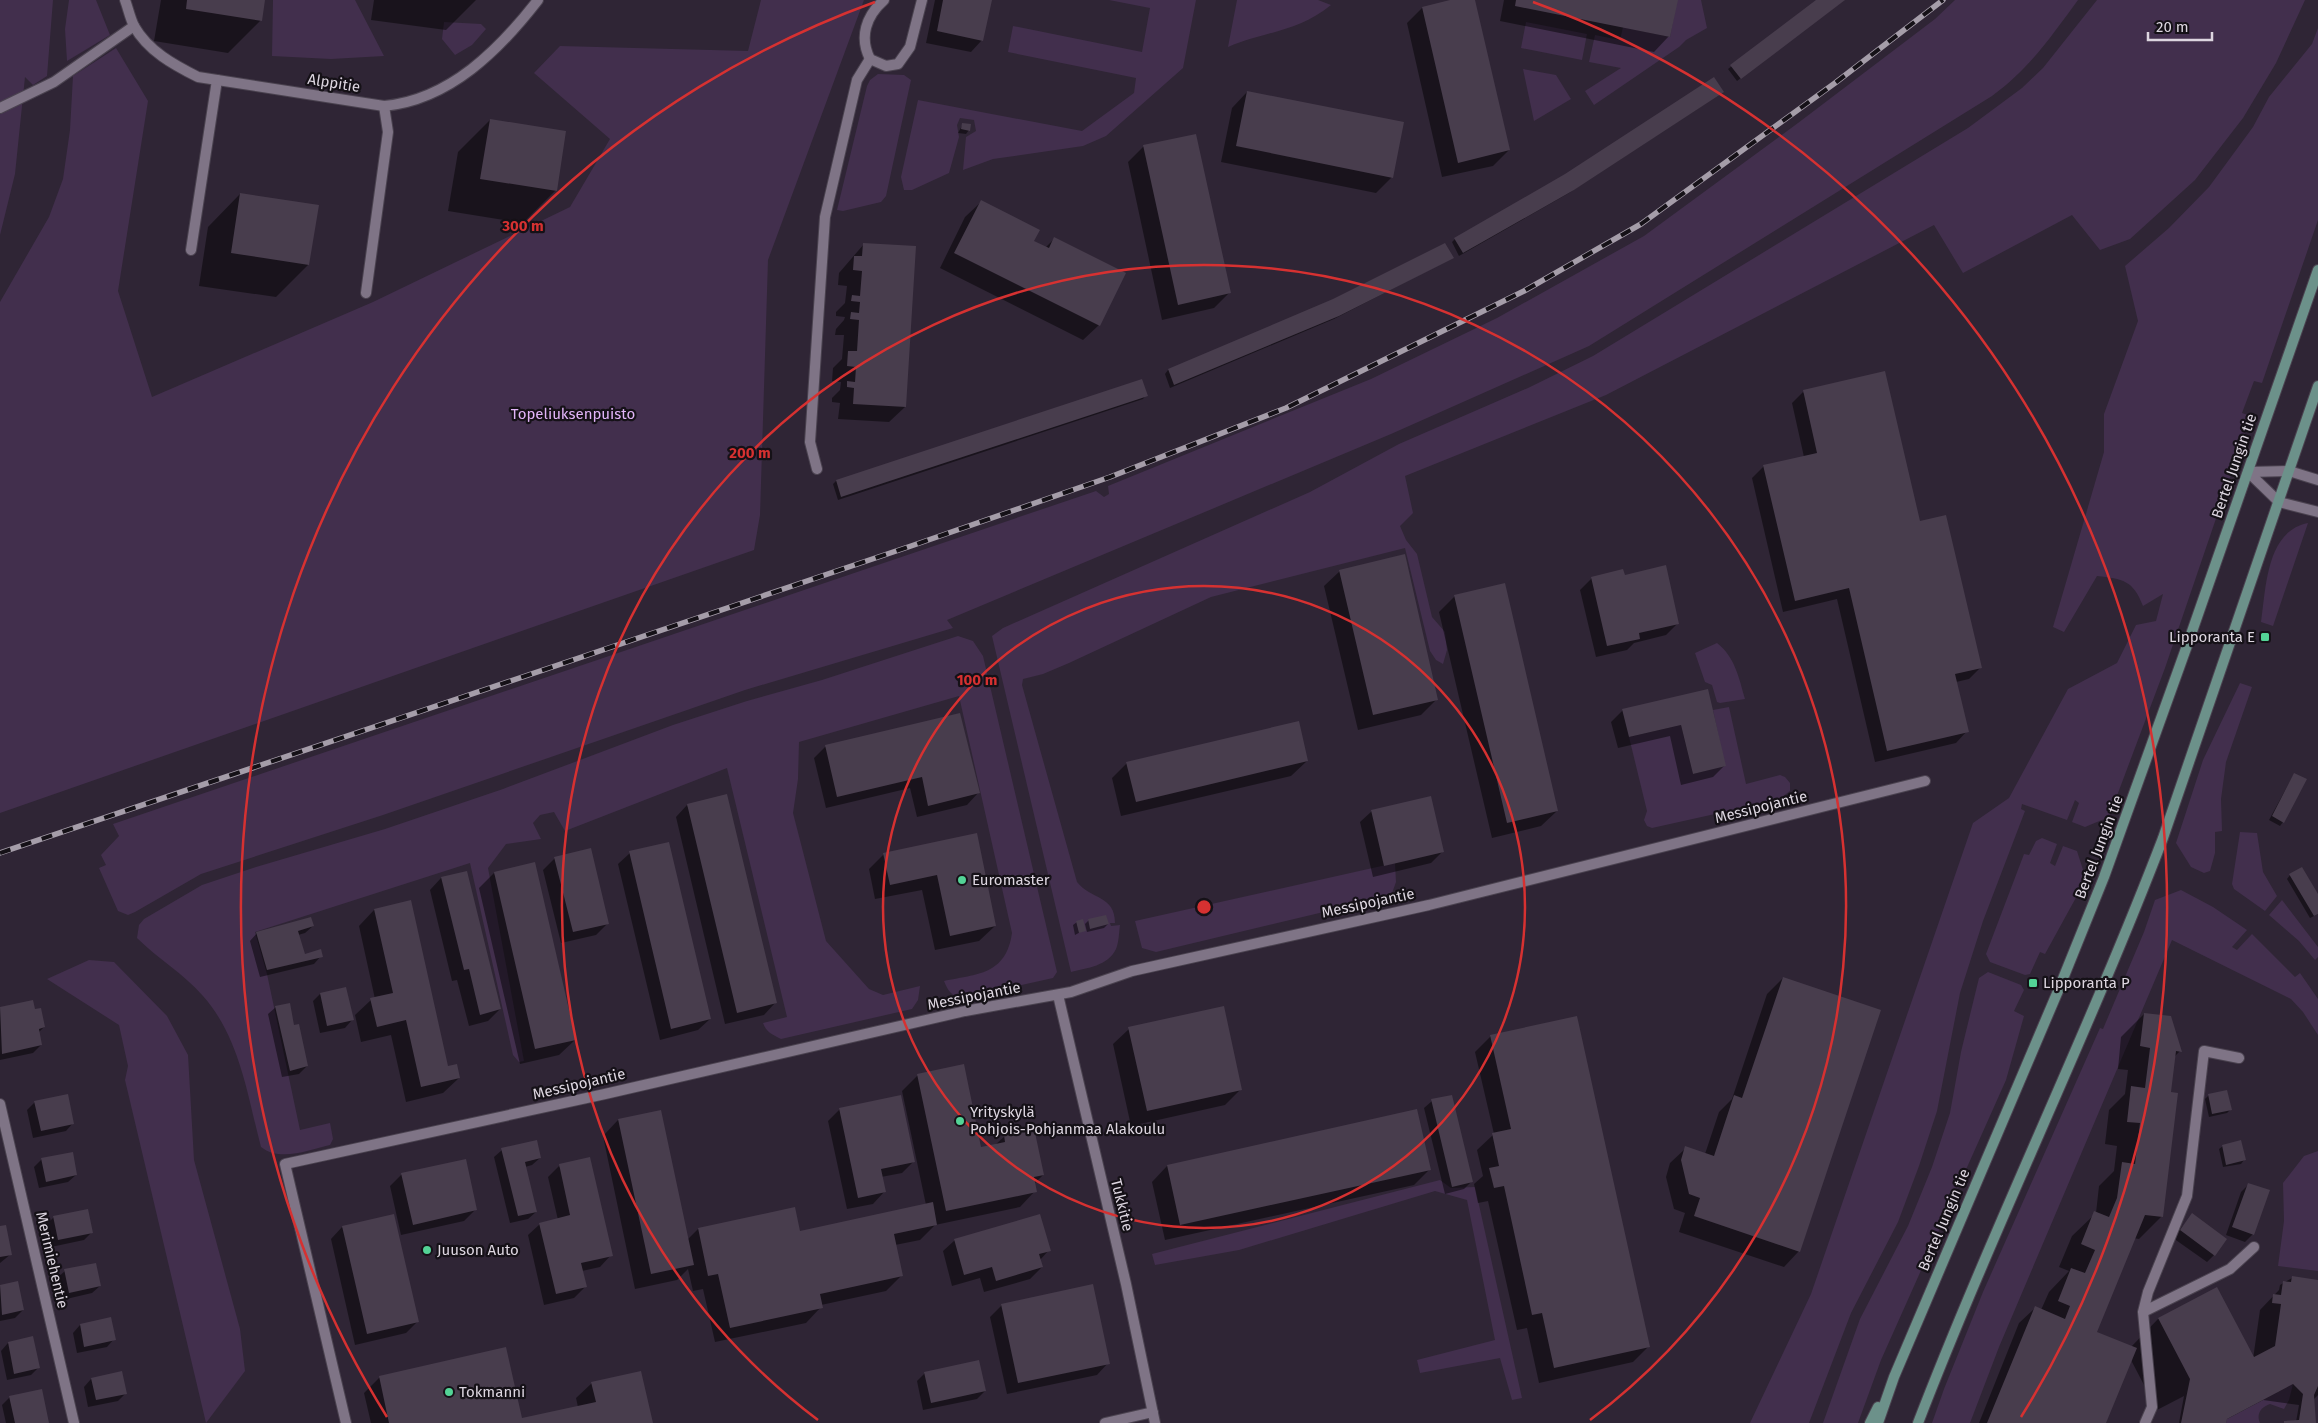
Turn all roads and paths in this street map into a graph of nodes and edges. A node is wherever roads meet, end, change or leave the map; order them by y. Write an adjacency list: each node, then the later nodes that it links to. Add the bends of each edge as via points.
1 (125, 0): 5 (street, Alppitie)
2 (538, 0): 8 (street, Alppitie, via 522,21 449,86 409,102)
3 (884, 0): 6 (street, via 874,9 864,36)
4 (922, 0): 6 (street, via 905,57 898,64 886,66)
5 (134, 26): 7 (street, Alppitie, via 171,64 198,77); 9 (street, via 54,82)
6 (870, 60): 14 (street, via 857,80 825,217 810,442)
7 (216, 80): 8 (street, Alppitie); 10 (street)
8 (384, 106): 12 (street, via 388,132)
9 (0, 108)
10 (191, 250)
11 (2318, 270): 16 (main road, Bertel Jungin tie)
12 (366, 293)
13 (2318, 386): 15 (main road)
14 (817, 470)
15 (2289, 471): 16 (street); 17 (street); 18 (main road)
16 (2248, 472): 18 (street); 26 (main road, Bertel Jungin tie, via 2104,877)
17 (2318, 480)
18 (2279, 502): 19 (street); 34 (main road, via 2140,898)
19 (2318, 512)
20 (1925, 781): 21 (street, Messipojantie, via 1429,905 1132,971)
21 (1058, 995): 27 (street, Tukkitie); 29 (street, Messipojantie, via 965,1011 285,1164)
22 (2239, 1058): 25 (street, via 2204,1051 2186,1196)
23 (0, 1104): 28 (street, Merimiehentie)
24 (2254, 1246): 25 (street, via 2230,1269)
25 (2143, 1312): 35 (street, via 2152,1407)
26 (1894, 1377): 32 (main road); 33 (main road, Bertel Jungin tie)
27 (1153, 1412): 30 (street); 31 (street, Tukkitie)
28 (74, 1423)
29 (346, 1423)
30 (1105, 1423)
31 (1155, 1423)
32 (1870, 1423)
33 (1878, 1423)
34 (1918, 1423)
35 (2145, 1423)

